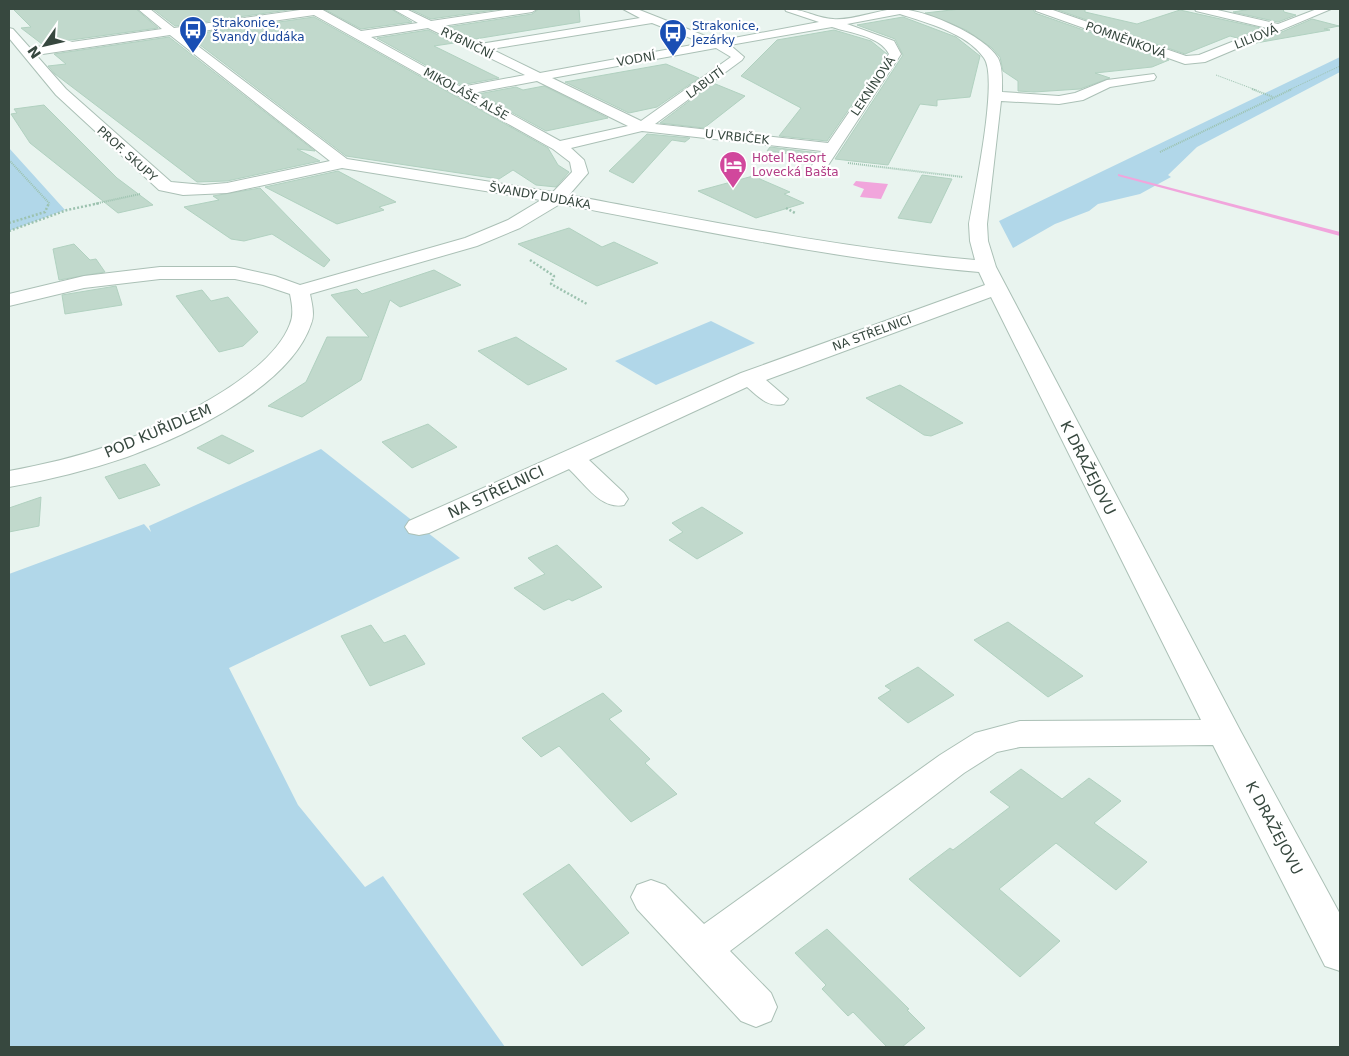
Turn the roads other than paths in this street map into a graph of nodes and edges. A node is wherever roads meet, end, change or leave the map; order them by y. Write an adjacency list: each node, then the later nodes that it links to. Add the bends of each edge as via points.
1 (143, 9): 17 (street, ŠVANDY DUDÁKA)
2 (398, 9): 14 (street, RYBNIČNÍ)
3 (532, 9): 14 (street)
4 (628, 9): 12 (street, LABUTÍ)
5 (790, 9): 13 (street, LEKNÍNOVÁ)
6 (1040, 9): 22 (street, POMNĚNKOVÁ)
7 (1200, 9): 15 (street)
8 (1326, 9): 15 (street, LILIOVÁ)
9 (314, 10): 17 (street); 18 (street, MIKOLÁŠE ALŠE)
10 (898, 10): 13 (street, VODNÍ); 26 (street, K DRAŽEJOVU, via 950,30 980,48 991,58 996,69)
11 (668, 11): 12 (street)
12 (649, 17): 19 (street, LABUTÍ); 20 (street)
13 (834, 23): 19 (street, VODNÍ); 29 (street, LEKNÍNOVÁ, via 881,38 896,54)
14 (429, 24): 18 (street); 20 (street, RYBNIČNÍ)
15 (1280, 28): 22 (street, LILIOVÁ, via 1201,59)
16 (9, 31): 21 (street, PROF. SKUPY)
17 (173, 32): 21 (street); 30 (street, ŠVANDY DUDÁKA)
18 (360, 35): 25 (street, MIKOLÁŠE ALŠE)
19 (716, 44): 23 (street, VODNÍ); 27 (street, LABUTÍ, via 736,54 736,60)
20 (477, 48): 23 (street, RYBNIČNÍ)
21 (28, 52): 30 (street, PROF. SKUPY, via 61,92 168,188 218,190)
22 (1185, 60)
23 (536, 77): 25 (street, VODNÍ); 27 (street, RYBNIČNÍ)
24 (1149, 77): 26 (street, via 1107,84 1078,97 1059,100)
25 (460, 90): 28 (street, MIKOLÁŠE ALŠE)
26 (994, 96): 32 (street, K DRAŽEJOVU, via 978,224 979,241)
27 (642, 127): 28 (street, LABUTÍ); 29 (street, U VRBIČEK)
28 (558, 146): 31 (street, MIKOLÁŠE ALŠE, via 576,159 581,168)
29 (825, 158)
30 (342, 163): 31 (street, ŠVANDY DUDÁKA)
31 (557, 198): 32 (street, ŠVANDY DUDÁKA, via 766,237 925,262); 33 (street, via 514,224 472,242)
32 (991, 278): 35 (street, NA STŘELNICI); 41 (street, K DRAŽEJOVU)
33 (299, 291): 34 (street, via 235,273 193,272 111,278); 38 (street, POD KUŘIDLEM, via 304,308 301,326 284,354 222,403 120,451)
34 (9, 300)
35 (749, 378): 36 (street); 37 (street, NA STŘELNICI)
36 (776, 399)
37 (572, 456): 39 (street); 40 (street, NA STŘELNICI)
38 (9, 479)
39 (615, 499)
40 (419, 527)
41 (1224, 732): 43 (street, via 1020,734 987,742 952,764); 44 (street, K DRAŽEJOVU)
42 (651, 896): 43 (street)
43 (702, 949): 45 (street)
44 (1340, 953)
45 (756, 1008)

